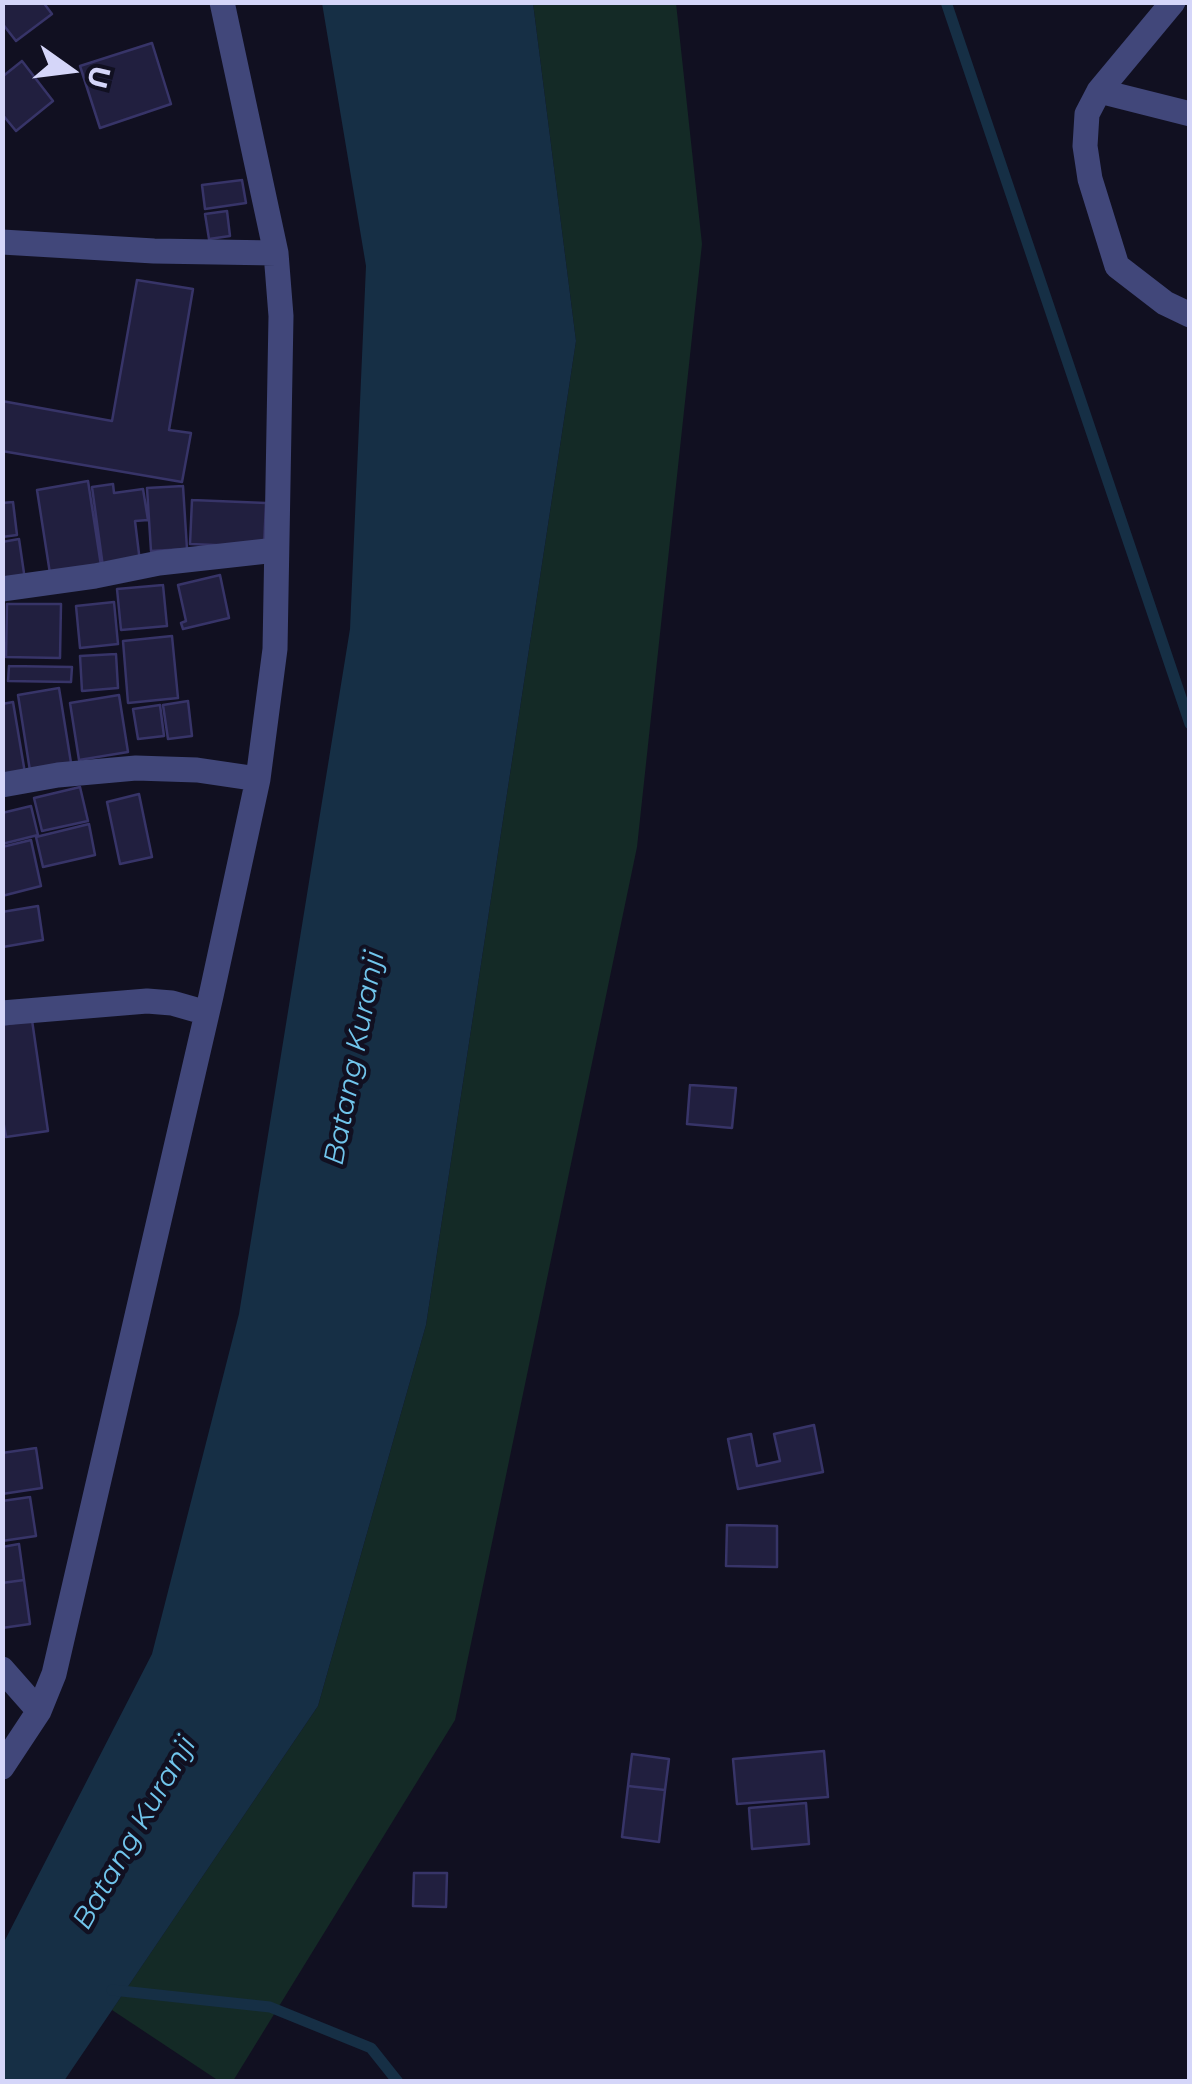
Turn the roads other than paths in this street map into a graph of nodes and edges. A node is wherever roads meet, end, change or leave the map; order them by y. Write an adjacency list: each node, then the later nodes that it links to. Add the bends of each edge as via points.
1 (222, 2): 6 (street)
2 (1173, 2): 3 (street)
3 (1099, 90): 4 (street); 7 (street, via 1087,114 1085,146 1117,266)
4 (1190, 114)
5 (2, 242): 6 (street)
6 (276, 252): 8 (street)
7 (1190, 315)
8 (276, 550): 9 (street); 10 (street, via 275,649)
9 (2, 589)
10 (258, 780): 11 (street, via 136,768); 13 (street)
11 (2, 786)
12 (2, 1013): 13 (street, via 147,1001)
13 (207, 1013): 15 (street, via 54,1674)
14 (2, 1670): 15 (street)
15 (40, 1711): 16 (street)
16 (2, 1767)

